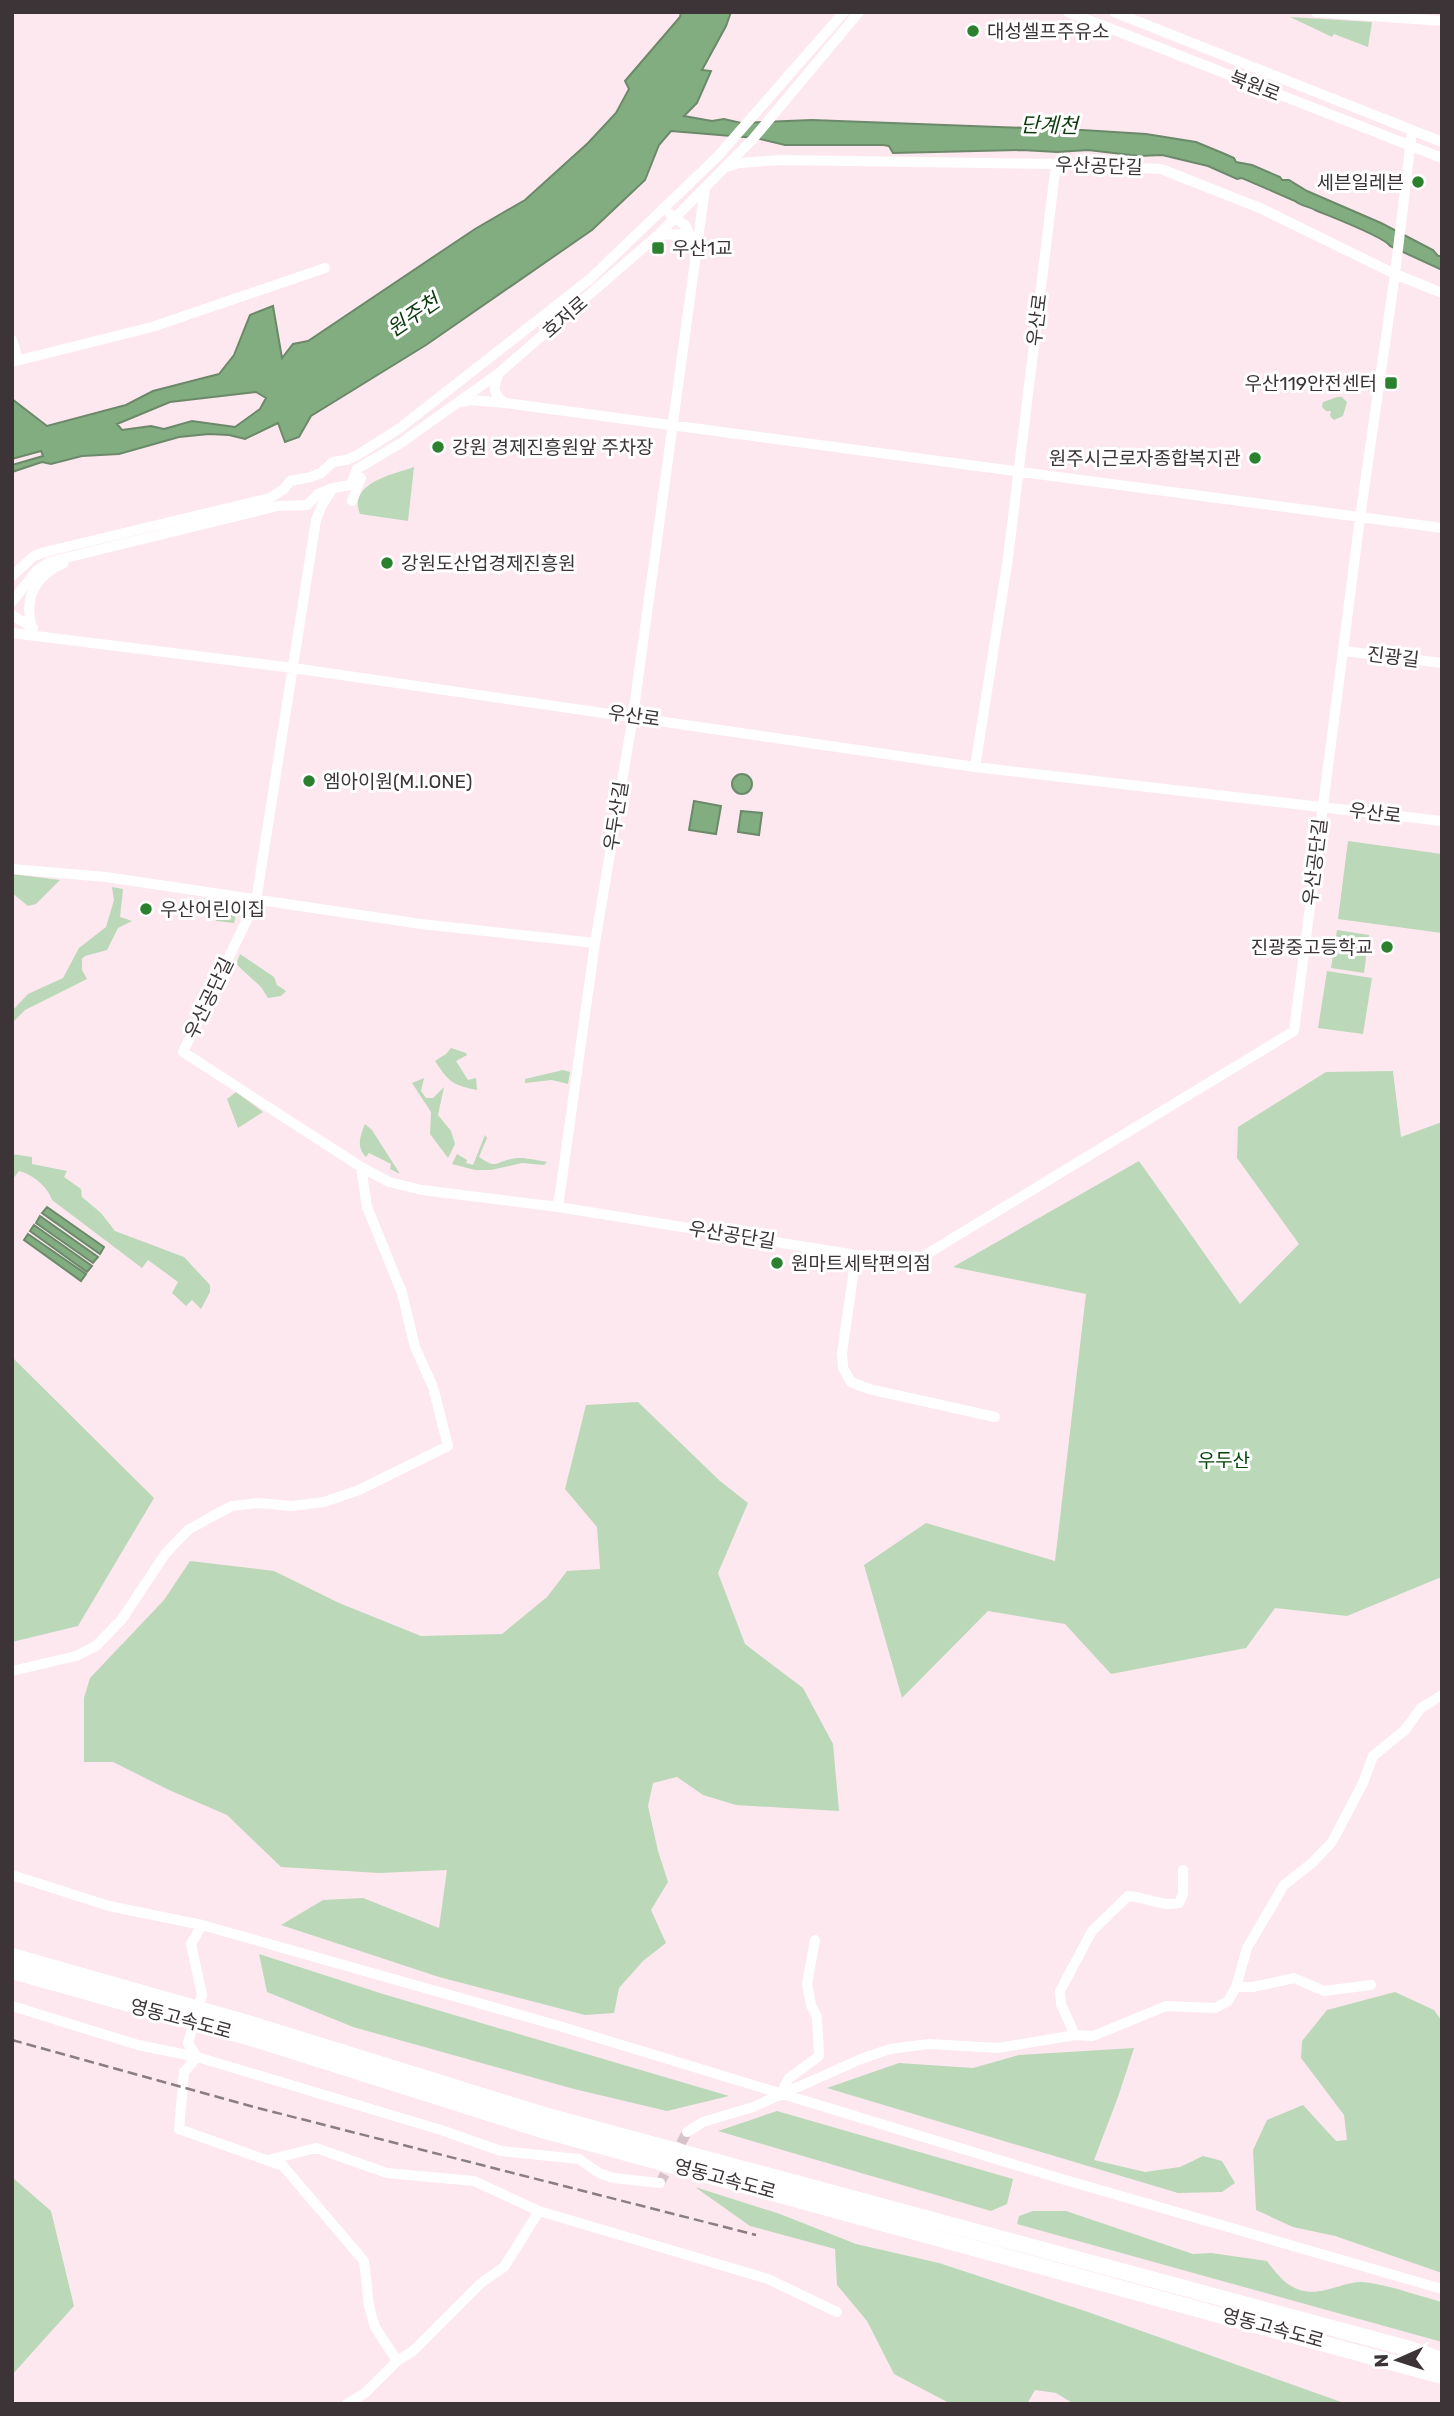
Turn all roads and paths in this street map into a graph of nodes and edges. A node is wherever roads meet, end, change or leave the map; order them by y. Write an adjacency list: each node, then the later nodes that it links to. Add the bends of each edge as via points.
1 (844, 12): 17 (street, 호저로, via 718,156)
2 (859, 12): 9 (street, 호저로)
3 (1068, 12): 7 (street, 북원로)
4 (1113, 12): 7 (street); 8 (street, 북원로)
5 (1317, 12): 6 (street)
6 (1442, 21)
7 (1106, 28): 11 (street, 북원로)
8 (1412, 131): 10 (street, 북원로); 11 (street)
9 (752, 139): 13 (street, via 762,155); 15 (street, 호저로)
10 (1442, 142)
11 (1410, 146): 12 (street, 북원로); 22 (street, 우산공단길)
12 (1442, 158)
13 (781, 160): 14 (street, 우산공단길); 15 (street, 우산공단길, via 739,163)
14 (1056, 164): 22 (street, 우산공단길, via 1161,169 1260,208); 35 (street, 우산로)
15 (722, 171): 16 (street, 호저로)
16 (705, 187): 18 (street, 호저로); 20 (street, 우두산길)
17 (664, 208): 18 (street); 27 (street, 호저로, via 590,279)
18 (675, 218): 19 (street, 호저로); 20 (street, via 691,236)
19 (658, 235): 20 (street, via 681,234); 26 (street, 호저로)
20 (695, 258): 31 (street, 우두산길)
21 (325, 268): 25 (street, via 152,327)
22 (1395, 274): 23 (street); 41 (street, 우산공단길)
23 (1442, 293)
24 (12, 340): 25 (street)
25 (15, 361)
26 (499, 373): 28 (street, 호저로); 30 (street, via 494,390)
27 (470, 374): 28 (street); 33 (street, 호저로, via 400,428)
28 (479, 387): 29 (street, 호저로)
29 (458, 403): 30 (street); 32 (street, 호저로)
30 (505, 403): 31 (street)
31 (673, 425): 35 (street); 56 (street, 우두산길)
32 (372, 459): 34 (street, 호저로); 36 (street, via 352,501)
33 (346, 460): 34 (street); 38 (street, 호저로, via 333,462 311,477 293,480)
34 (356, 470): 36 (street)
35 (1018, 470): 41 (street); 57 (street, 우산로)
36 (353, 482): 37 (street)
37 (332, 488): 40 (street); 42 (street, 우산공단길)
38 (284, 489): 39 (street); 45 (street, 호저로, via 241,506)
39 (287, 505): 40 (street); 44 (street)
40 (307, 505): 42 (street)
41 (1360, 518): 43 (street); 53 (street, 우산공단길)
42 (316, 520): 55 (street, 우산공단길)
43 (1442, 528)
44 (84, 554): 48 (street, via 49,562 36,571); 50 (street, via 58,565 33,588 28,614)
45 (34, 556): 46 (street); 47 (street, 호저로)
46 (12, 562)
47 (12, 576)
48 (12, 603)
49 (12, 615): 50 (street)
50 (33, 628): 52 (street)
51 (12, 633): 52 (street, 우산로)
52 (44, 636): 55 (street, 우산로)
53 (1344, 650): 54 (street, 진광길); 58 (street, 우산공단길)
54 (1442, 663)
55 (293, 668): 56 (street, 우산로); 61 (street, 우산공단길)
56 (633, 716): 57 (street, 우산로); 62 (street, 우두산길)
57 (975, 768): 58 (street, 우산로)
58 (1322, 806): 59 (street, 우산로); 65 (street, 우산공단길, via 1294,1031 922,1257)
59 (1442, 821)
60 (12, 869): 61 (street, via 106,877)
61 (256, 901): 62 (street, via 421,925); 63 (street, 우산공단길, via 183,1052)
62 (595, 943): 64 (street, 우두산길)
63 (361, 1167): 64 (street, 우산공단길, via 415,1189); 67 (street, via 367,1208 402,1293 448,1446 324,1502 232,1506 188,1530 165,1554 122,1619 96,1646 76,1656)
64 (558, 1207): 65 (street, 우산공단길)
65 (856, 1255): 66 (street, via 842,1353 851,1382)
66 (995, 1417)
67 (12, 1671)
68 (1442, 1695): 76 (street, via 1421,1708 1405,1730 1374,1756 1332,1842 1284,1885 1247,1948)
69 (1183, 1870): 80 (street, via 1179,1903 1128,1896 1092,1931 1060,1991)
70 (12, 1875): 71 (street, via 109,1906)
71 (202, 1925): 81 (street, via 191,1944 202,1995 188,2043); 82 (street)
72 (815, 1940): 82 (street, via 807,1984 817,2017 818,2056 788,2079)
73 (12, 1956): 78 (highway, 영동고속도로)
74 (12, 1971): 78 (highway, 영동고속도로)
75 (1371, 1985): 76 (street, via 1324,1991 1283,1978)
76 (1236, 1987): 80 (street, via 1228,2001 1215,2008 1166,2006 1093,2036)
77 (12, 2007): 81 (street, via 138,2045)
78 (185, 2014): 79 (highway, 영동고속도로)
79 (251, 2031): 89 (highway, 영동고속도로); 91 (highway, 영동고속도로, via 542,2130)
80 (1075, 2035): 82 (street, via 998,2048 929,2045 890,2049)
81 (197, 2057): 84 (street, via 184,2072 179,2129); 85 (street, via 501,2151 579,2159 613,2178)
82 (781, 2094): 83 (street); 87 (street)
83 (687, 2132)
84 (268, 2160): 86 (street, via 316,2148 387,2173 474,2181); 90 (street, via 283,2166 364,2261 375,2327)
85 (660, 2183)
86 (539, 2211): 88 (street, via 768,2279); 90 (street, via 505,2267 481,2283 413,2351)
87 (1442, 2288)
88 (837, 2312)
89 (1442, 2360)
90 (397, 2361): 92 (street)
91 (1442, 2376)
92 (347, 2404)

